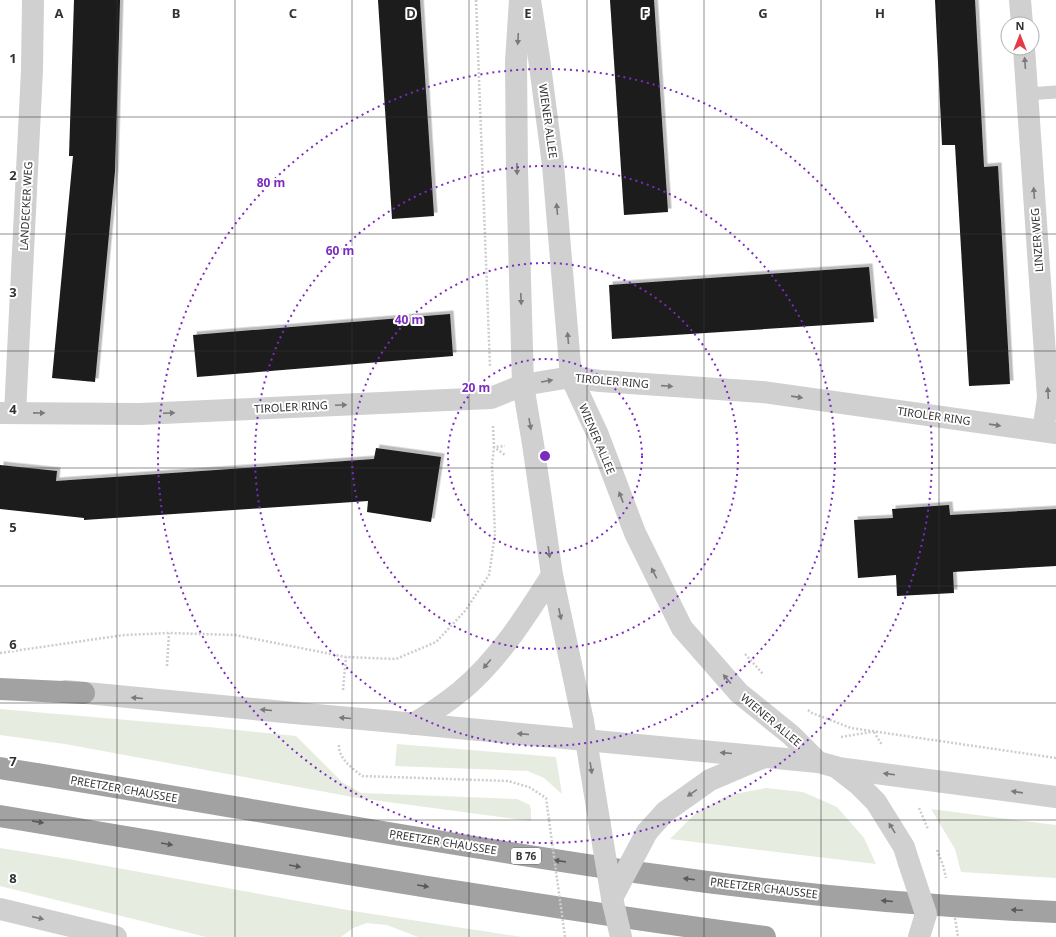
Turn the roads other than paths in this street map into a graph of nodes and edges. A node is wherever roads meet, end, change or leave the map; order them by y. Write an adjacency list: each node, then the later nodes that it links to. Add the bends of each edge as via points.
1 (33, 0): 11 (street, LANDECKER WEG, via 32,70)
2 (520, 0): 10 (street, one-way to 10, via 516,62)
3 (530, 0): 9 (street, WIENER ALLEE, one-way to 3, via 554,165)
4 (1020, 0): 5 (street)
5 (1021, 16)
6 (1025, 56): 8 (street, LINZER WEG, one-way to 6)
7 (1056, 92): 8 (lane)
8 (1028, 94): 12 (street, LINZER WEG, one-way to 8)
9 (571, 377): 10 (street, TIROLER RING, one-way to 9); 12 (street, TIROLER RING, one-way to 12, via 762,392); 20 (street, WIENER ALLEE, one-way to 9, via 738,693 682,628 635,533 598,436)
10 (523, 385): 11 (street, TIROLER RING, one-way to 10, via 140,414 491,398); 13 (street, one-way to 13)
11 (8, 413)
12 (1049, 432)
13 (552, 575): 17 (street, one-way to 17, via 513,634 482,670 434,712); 18 (street, one-way to 18)
14 (0, 684): 16 (street)
15 (0, 690): 16 (highway)
16 (84, 693): 17 (street, one-way to 16, bridge)
17 (413, 724): 18 (street, one-way to 17)
18 (586, 740): 19 (street, one-way to 18); 24 (street, one-way to 24, bridge)
19 (765, 757): 20 (street); 24 (street, one-way to 24, bridge, via 710,780 665,812 647,832)
20 (827, 764): 22 (street, one-way to 20); 27 (street, WIENER ALLEE, one-way to 20, bridge, via 904,847 876,802 858,784)
21 (0, 768): 26 (highway, PREETZER CHAUSSEE / B 76, one-way to 21, via 877,900 658,876)
22 (1056, 798)
23 (0, 816): 30 (highway, one-way to 30, via 496,898)
24 (612, 898): 29 (street, bridge)
25 (0, 909): 28 (street, one-way to 28)
26 (1056, 912)
27 (926, 914): 31 (street); 32 (street, WIENER ALLEE)
28 (116, 937)
29 (621, 937)
30 (765, 937)
31 (919, 937)
32 (929, 937)

